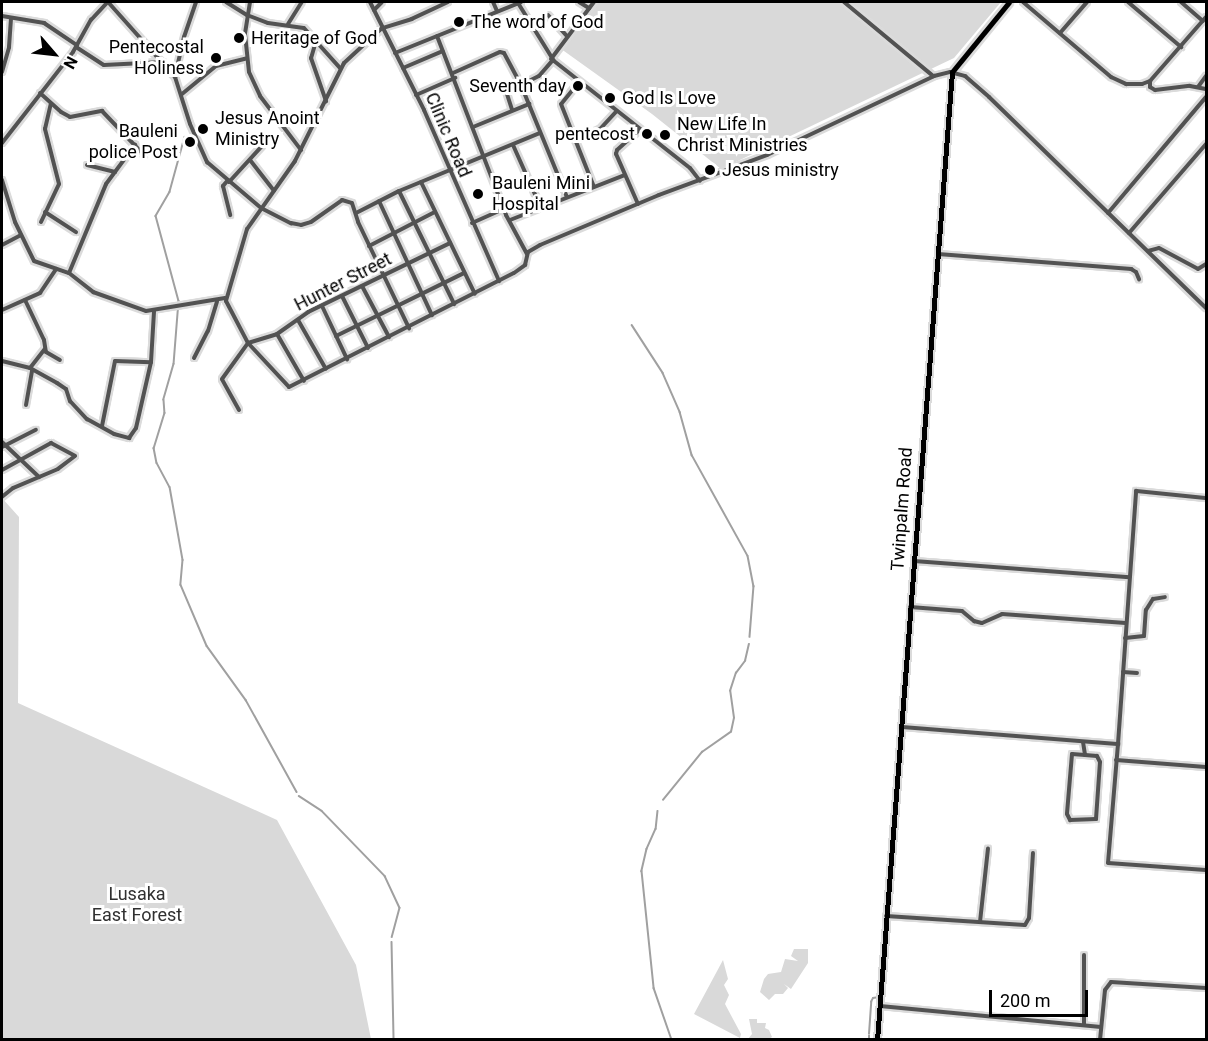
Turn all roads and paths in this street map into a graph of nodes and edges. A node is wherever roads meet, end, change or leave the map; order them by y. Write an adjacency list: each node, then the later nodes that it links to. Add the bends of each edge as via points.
1 (108, 2): 33 (street, via 91,20); 39 (street)
2 (196, 2): 47 (street)
3 (226, 2): 22 (street)
4 (250, 2): 22 (street)
5 (302, 2): 27 (street)
6 (370, 2): 20 (street, Clinic Road)
7 (382, 2): 20 (street)
8 (448, 2): 28 (street)
9 (493, 2): 21 (street)
10 (519, 2): 21 (street); 38 (street)
11 (579, 2): 19 (street)
12 (594, 2): 19 (street)
13 (844, 2): 45 (street)
14 (1009, 2): 43 (main road)
15 (1023, 2): 29 (street)
16 (1087, 2): 29 (street)
17 (1128, 2): 34 (street)
18 (1181, 2): 26 (street)
19 (589, 8): 31 (street)
20 (374, 10): 28 (street, Clinic Road)
21 (497, 11): 30 (street)
22 (247, 15): 27 (street, via 268,23); 37 (street)
23 (548, 15): 31 (street)
24 (2, 16): 25 (street)
25 (11, 19): 33 (street, via 44,24); 42 (street)
26 (1205, 19): 34 (street)
27 (288, 24): 32 (street, via 304,28)
28 (382, 28): 36 (street, Clinic Road); 40 (street)
29 (1060, 33): 48 (street, via 1115,80 1137,85)
30 (437, 36): 35 (street); 36 (street)
31 (567, 36): 38 (street)
32 (316, 41): 40 (street); 58 (street, via 312,58)
33 (76, 46): 39 (street, via 104,65); 54 (street)
34 (1181, 47): 48 (street)
35 (443, 51): 41 (street); 44 (street)
36 (395, 53): 41 (street, Clinic Road)
37 (246, 58): 55 (street, via 216,66); 72 (street, via 260,96)
38 (552, 60): 49 (street); 50 (street, via 539,76)
39 (163, 62): 47 (street)
40 (340, 68): 58 (street)
41 (403, 68): 56 (street, Clinic Road)
42 (2, 72)
43 (952, 72): 45 (street); 96 (street, via 964,76 989,97); 112 (main road, Twinpalm Road)
44 (454, 76): 50 (street, via 502,52); 56 (street); 63 (street)
45 (934, 76): 82 (street, via 786,147)
46 (1206, 76): 51 (street)
47 (175, 77): 55 (street)
48 (1150, 81): 51 (street, via 1155,90)
49 (579, 82): 62 (street); 66 (street, via 561,104)
50 (521, 85): 60 (street)
51 (1198, 87): 52 (street)
52 (1206, 88)
53 (506, 91): 61 (street)
54 (40, 93): 59 (street); 67 (street)
55 (182, 94): 81 (street, via 201,153)
56 (416, 95): 77 (street, Clinic Road)
57 (1206, 97): 96 (street)
58 (326, 101): 72 (street)
59 (51, 104): 69 (street, via 73,117 100,110); 93 (street, via 45,129 59,184)
60 (529, 104): 61 (street); 65 (street)
61 (512, 110): 63 (street)
62 (616, 112): 64 (street); 66 (street, via 600,129)
63 (473, 127): 74 (street)
64 (639, 130): 79 (street, via 616,152); 82 (street, via 690,168)
65 (540, 134): 70 (street); 87 (street)
66 (575, 140): 84 (street)
67 (2, 143)
68 (1206, 144): 104 (street)
69 (135, 145): 73 (street); 78 (street)
70 (513, 145): 74 (street); 91 (street)
71 (262, 146): 75 (street)
72 (301, 150): 85 (street)
73 (144, 155)
74 (485, 157): 77 (street); 92 (street)
75 (250, 160): 81 (street); 85 (street)
76 (87, 165): 78 (street)
77 (448, 170): 83 (street); 101 (street, Clinic Road)
78 (116, 172): 116 (street, via 104,189)
79 (625, 175): 84 (street); 89 (street)
80 (2, 180): 105 (street)
81 (229, 181): 90 (street); 97 (street, via 223,186)
82 (700, 181): 89 (street)
83 (421, 182): 86 (street); 94 (street)
84 (594, 187): 87 (street)
85 (274, 191): 90 (street)
86 (399, 191): 88 (street); 100 (street)
87 (567, 197): 91 (street)
88 (379, 201): 95 (street); 103 (street)
89 (638, 204): 111 (street)
90 (261, 208): 95 (street, via 298,225 308,224 344,200 352,203); 126 (street, via 248,229)
91 (541, 208): 98 (street)
92 (504, 209): 98 (street); 101 (street)
93 (45, 212): 99 (street); 102 (street)
94 (435, 212): 100 (street); 106 (street)
95 (356, 213): 108 (street)
96 (1108, 213): 104 (street)
97 (230, 215)
98 (510, 220): 111 (street)
99 (41, 222)
100 (414, 222): 103 (street); 110 (street)
101 (471, 223): 120 (street, Clinic Road)
102 (76, 232)
103 (392, 232): 108 (street); 113 (street)
104 (1129, 233): 109 (street)
105 (21, 235): 107 (street); 115 (street, via 34,261)
106 (450, 243): 110 (street, Hunter Street); 117 (street)
107 (2, 245)
108 (369, 246): 118 (street)
109 (1148, 251): 114 (street, via 1159,248 1198,269); 132 (street)
110 (429, 253): 113 (street, Hunter Street); 121 (street)
111 (527, 254): 120 (street, via 523,267)
112 (937, 254): 119 (street, via 1131,270); 164 (main road, Twinpalm Road)
113 (408, 264): 118 (street, Hunter Street); 123 (street)
114 (1206, 264)
115 (56, 269): 116 (street); 127 (street, via 43,292)
116 (69, 273): 134 (street, via 93,292 142,311)
117 (464, 273): 121 (street); 124 (street)
118 (384, 276): 122 (street, Hunter Street); 130 (street)
119 (1139, 279)
120 (499, 281): 124 (street)
121 (443, 282): 123 (street); 129 (street)
122 (362, 286): 125 (street, Hunter Street); 135 (street)
123 (421, 292): 130 (street); 136 (street)
124 (475, 294): 129 (street)
125 (342, 296): 131 (street, Hunter Street); 138 (street)
126 (225, 298): 128 (street); 143 (street)
127 (25, 300): 133 (street); 145 (street)
128 (217, 300): 134 (street); 146 (street, via 208,331)
129 (454, 304): 136 (street)
130 (399, 305): 135 (street); 139 (street)
131 (321, 306): 137 (street, Hunter Street); 141 (street)
132 (1206, 308)
133 (2, 310)
134 (154, 311): 150 (street)
135 (379, 315): 138 (street); 142 (street)
136 (432, 315): 139 (street)
137 (298, 320): 140 (street, Hunter Street); 152 (street)
138 (358, 326): 141 (street); 144 (street)
139 (409, 328): 142 (street)
140 (277, 334): 143 (street, Hunter Street); 153 (street)
141 (336, 336): 147 (street)
142 (389, 337): 144 (street)
143 (248, 343): 153 (street, via 289,387); 155 (street, via 222,379)
144 (368, 348): 147 (street)
145 (45, 349): 148 (street); 151 (street)
146 (194, 358)
147 (347, 358): 152 (street)
148 (60, 360)
149 (2, 361): 151 (street)
150 (151, 362): 156 (street, via 115,361); 156 (street, via 134,434 127,439)
151 (31, 369): 154 (street); 156 (street, via 65,387 70,401)
152 (326, 369): 153 (street)
153 (304, 381)
154 (26, 405)
155 (238, 410)
156 (102, 426)
157 (36, 430): 158 (street)
158 (3, 445): 159 (street)
159 (21, 460): 160 (street); 161 (street); 161 (street, via 51,443 75,456)
160 (2, 470)
161 (39, 477): 162 (street)
162 (2, 497)
163 (1206, 498): 165 (street, via 1136,491)
164 (913, 561): 165 (street); 167 (main road, Twinpalm Road)
165 (1129, 577): 168 (street)
166 (1165, 597): 169 (street, via 1153,599 1146,609 1144,636)
167 (909, 607): 168 (street, via 962,611 982,623 1002,614); 172 (main road, Twinpalm Road)
168 (1126, 623): 169 (street)
169 (1125, 638): 170 (street)
170 (1123, 672): 171 (street); 174 (street)
171 (1137, 673)
172 (900, 727): 173 (street); 181 (main road, Twinpalm Road)
173 (1083, 742): 174 (street); 175 (street)
174 (1118, 744): 176 (street)
175 (1085, 755): 175 (street, via 1072,754 1067,814 1070,820 1096,819 1100,762 1097,756)
176 (1116, 760): 177 (street); 180 (street, via 1108,863)
177 (1206, 767)
178 (988, 848): 182 (street)
179 (1033, 854): 182 (street, via 1028,922)
180 (1206, 870)
181 (885, 916): 182 (street); 185 (main road, Twinpalm Road)
182 (980, 922)
183 (1084, 955): 186 (street)
184 (1206, 988): 187 (street, via 1112,982 1105,990)
185 (880, 1006): 186 (street); 188 (main road, Twinpalm Road)
186 (1084, 1025): 187 (street)
187 (1101, 1027): 189 (street)
188 (877, 1040)
189 (1100, 1040)

